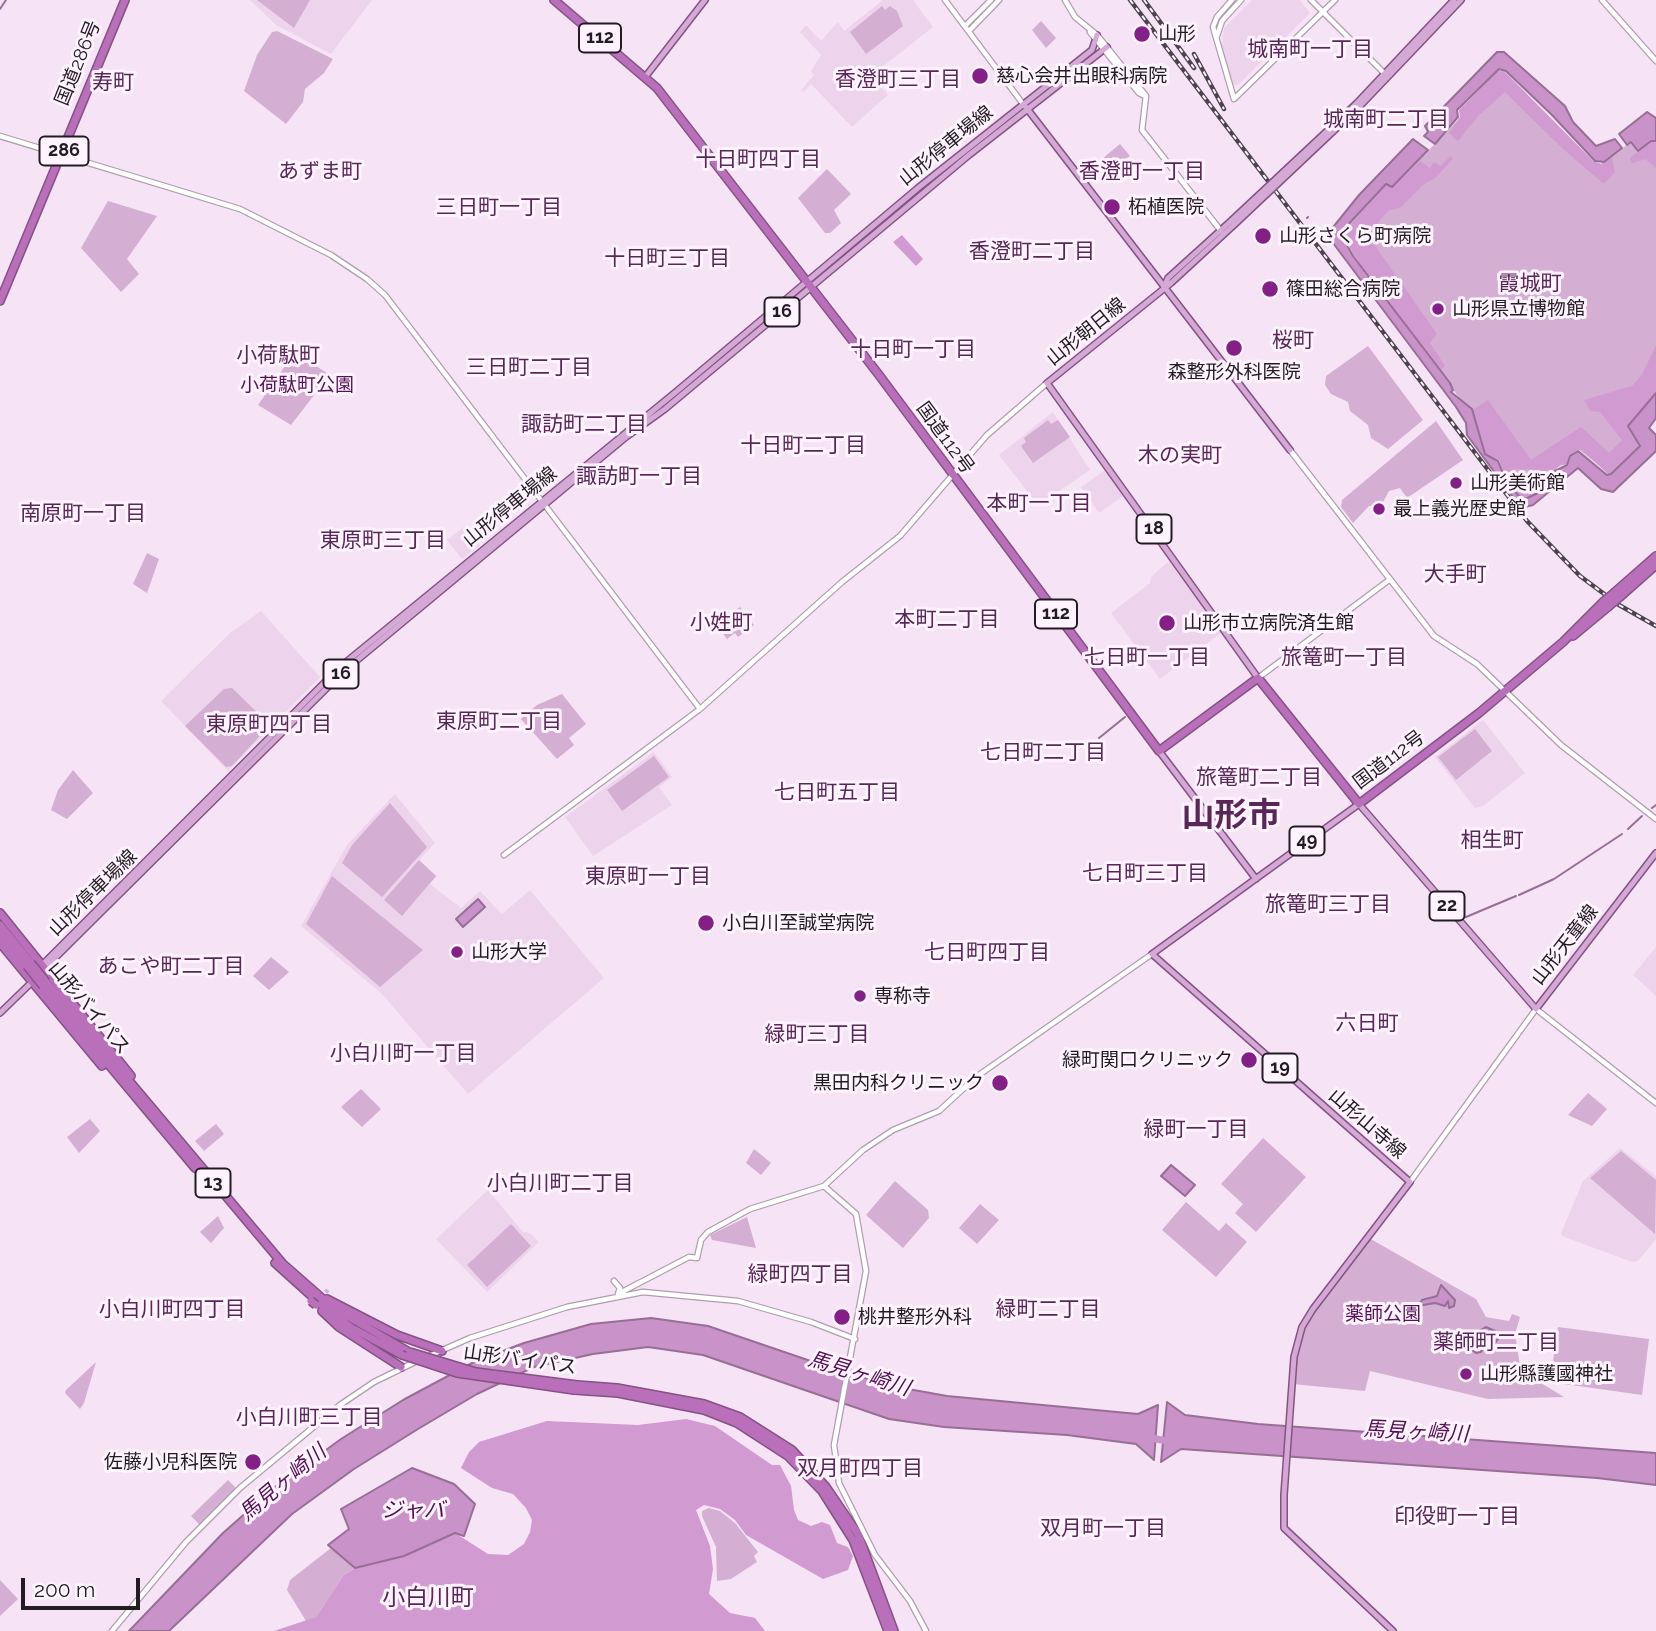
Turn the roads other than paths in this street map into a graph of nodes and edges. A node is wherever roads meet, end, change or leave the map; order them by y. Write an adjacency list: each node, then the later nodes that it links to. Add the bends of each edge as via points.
1 (123, 0): 25 (highway, 国道286号 / 286)
2 (554, 0): 21 (highway, 国道112号 / 112)
3 (705, 0): 21 (main road)
4 (945, 0): 16 (street)
5 (991, 0): 16 (street)
6 (999, 0): 16 (street)
7 (1065, 0): 17 (street)
8 (1232, 0): 18 (street, via 1214,22)
9 (1241, 0): 18 (street, via 1220,24)
10 (1311, 0): 15 (street)
11 (1335, 0): 15 (street)
12 (1454, 0): 22 (main road, 山形朝日線)
13 (1461, 0): 22 (main road, 山形朝日線)
14 (1602, 0): 20 (street)
15 (1323, 12): 18 (street, via 1234,99); 22 (street)
16 (967, 29): 23 (street)
17 (1096, 37): 19 (street); 23 (main road, 山形停車場線 / 16, via 1092,50)
18 (1217, 40)
19 (1105, 48): 23 (main road, 山形停車場線 / 16); 26 (street, via 1146,96 1142,130)
20 (1656, 61)
21 (646, 76): 27 (highway, 国道112号 / 112)
22 (1387, 76): 26 (main road, 山形朝日線, bridge)
23 (1025, 106): 27 (main road, 山形停車場線 / 16); 28 (main road)
24 (0, 136): 25 (street)
25 (61, 154): 29 (highway, 国道286号 / 286); 30 (highway, 国道286号 / 286); 34 (street, via 240,209 359,273 384,295)
26 (1222, 233): 28 (main road, 山形朝日線)
27 (809, 285): 33 (highway, 国道112号 / 112); 34 (main road, 山形停車場線 / 16, via 666,409)
28 (1164, 288): 31 (main road, 山形朝日線); 32 (main road)
29 (0, 293)
30 (0, 301)
31 (1047, 383): 33 (street, via 986,435); 39 (main road, 山形朝日線 / 18)
32 (1290, 450): 37 (street)
33 (954, 476): 41 (street, via 900,536); 42 (highway, 国道112号 / 112)
34 (544, 504): 41 (street); 54 (main road, 山形停車場線 / 16, via 340,667)
35 (1656, 556): 38 (highway, 国道112号)
36 (1656, 565): 38 (highway, 国道112号)
37 (1389, 580): 39 (street); 40 (street, via 1434,636 1477,664)
38 (1618, 594): 40 (highway, 国道112号, bridge)
39 (1258, 678): 42 (highway); 43 (highway, 国道112号)
40 (1504, 692): 43 (highway, 国道112号); 44 (street, via 1561,745)
41 (701, 709): 46 (street)
42 (1158, 751): 47 (main road)
43 (1359, 804): 47 (main road, 49); 57 (main road, 山形天童線 / 22)
44 (1656, 819)
45 (1656, 853): 57 (main road, 山形天童線)
46 (503, 855)
47 (1256, 879): 52 (main road)
48 (0, 913): 54 (highway)
49 (0, 925): 53 (highway, 山形バイパス / 13)
50 (0, 934): 53 (highway, 山形バイパス / 13)
51 (0, 943): 55 (highway)
52 (1152, 954): 62 (main road, 山形山寺線 / 19); 63 (street, via 976,1077 939,1111 879,1139)
53 (29, 965): 56 (highway, 山形バイパス / 13, bridge)
54 (44, 966): 55 (main road, 山形停車場線 / 16); 61 (highway)
55 (30, 980): 58 (main road, 山形停車場線); 60 (highway)
56 (45, 984): 60 (highway, 山形バイパス / 13); 61 (highway, 山形バイパス / 13)
57 (1536, 1009): 59 (street); 62 (street)
58 (0, 1011)
59 (1656, 1103)
60 (142, 1106): 64 (highway, 山形バイパス / 13)
61 (172, 1133): 67 (highway, 山形バイパス / 13, via 245,1222)
62 (1410, 1182): 79 (main road, 山形山寺線, via 1308,1316 1297,1343 1284,1495 1284,1528)
63 (824, 1186): 65 (street, via 750,1209 708,1232 697,1258 689,1257); 70 (street, via 858,1220 866,1270)
64 (286, 1275): 72 (highway, 山形バイパス / 13, via 352,1328); 73 (highway, via 339,1327)
65 (645, 1280): 68 (street); 69 (street)
66 (614, 1281): 69 (street, via 620,1288)
67 (309, 1287): 71 (highway, via 373,1324); 72 (highway, 山形バイパス / 13, via 332,1307)
68 (643, 1292): 69 (street); 70 (street, via 738,1301)
69 (618, 1294): 71 (street)
70 (855, 1339): 78 (street, via 834,1463 844,1495 875,1555)
71 (442, 1350): 73 (street)
72 (406, 1353): 74 (highway, 山形バイパス / 13, bridge, via 476,1372)
73 (401, 1367): 75 (street, via 340,1405 240,1489 186,1542)
74 (575, 1388): 76 (highway, 山形バイパス / 13, via 704,1410 737,1423 788,1456 822,1491 853,1539); 77 (highway, 山形バイパス / 13, via 617,1388 704,1404 740,1418 792,1450 826,1487 858,1534)
75 (112, 1631)
76 (888, 1631)
77 (894, 1631)
78 (926, 1631)
79 (1393, 1631)

